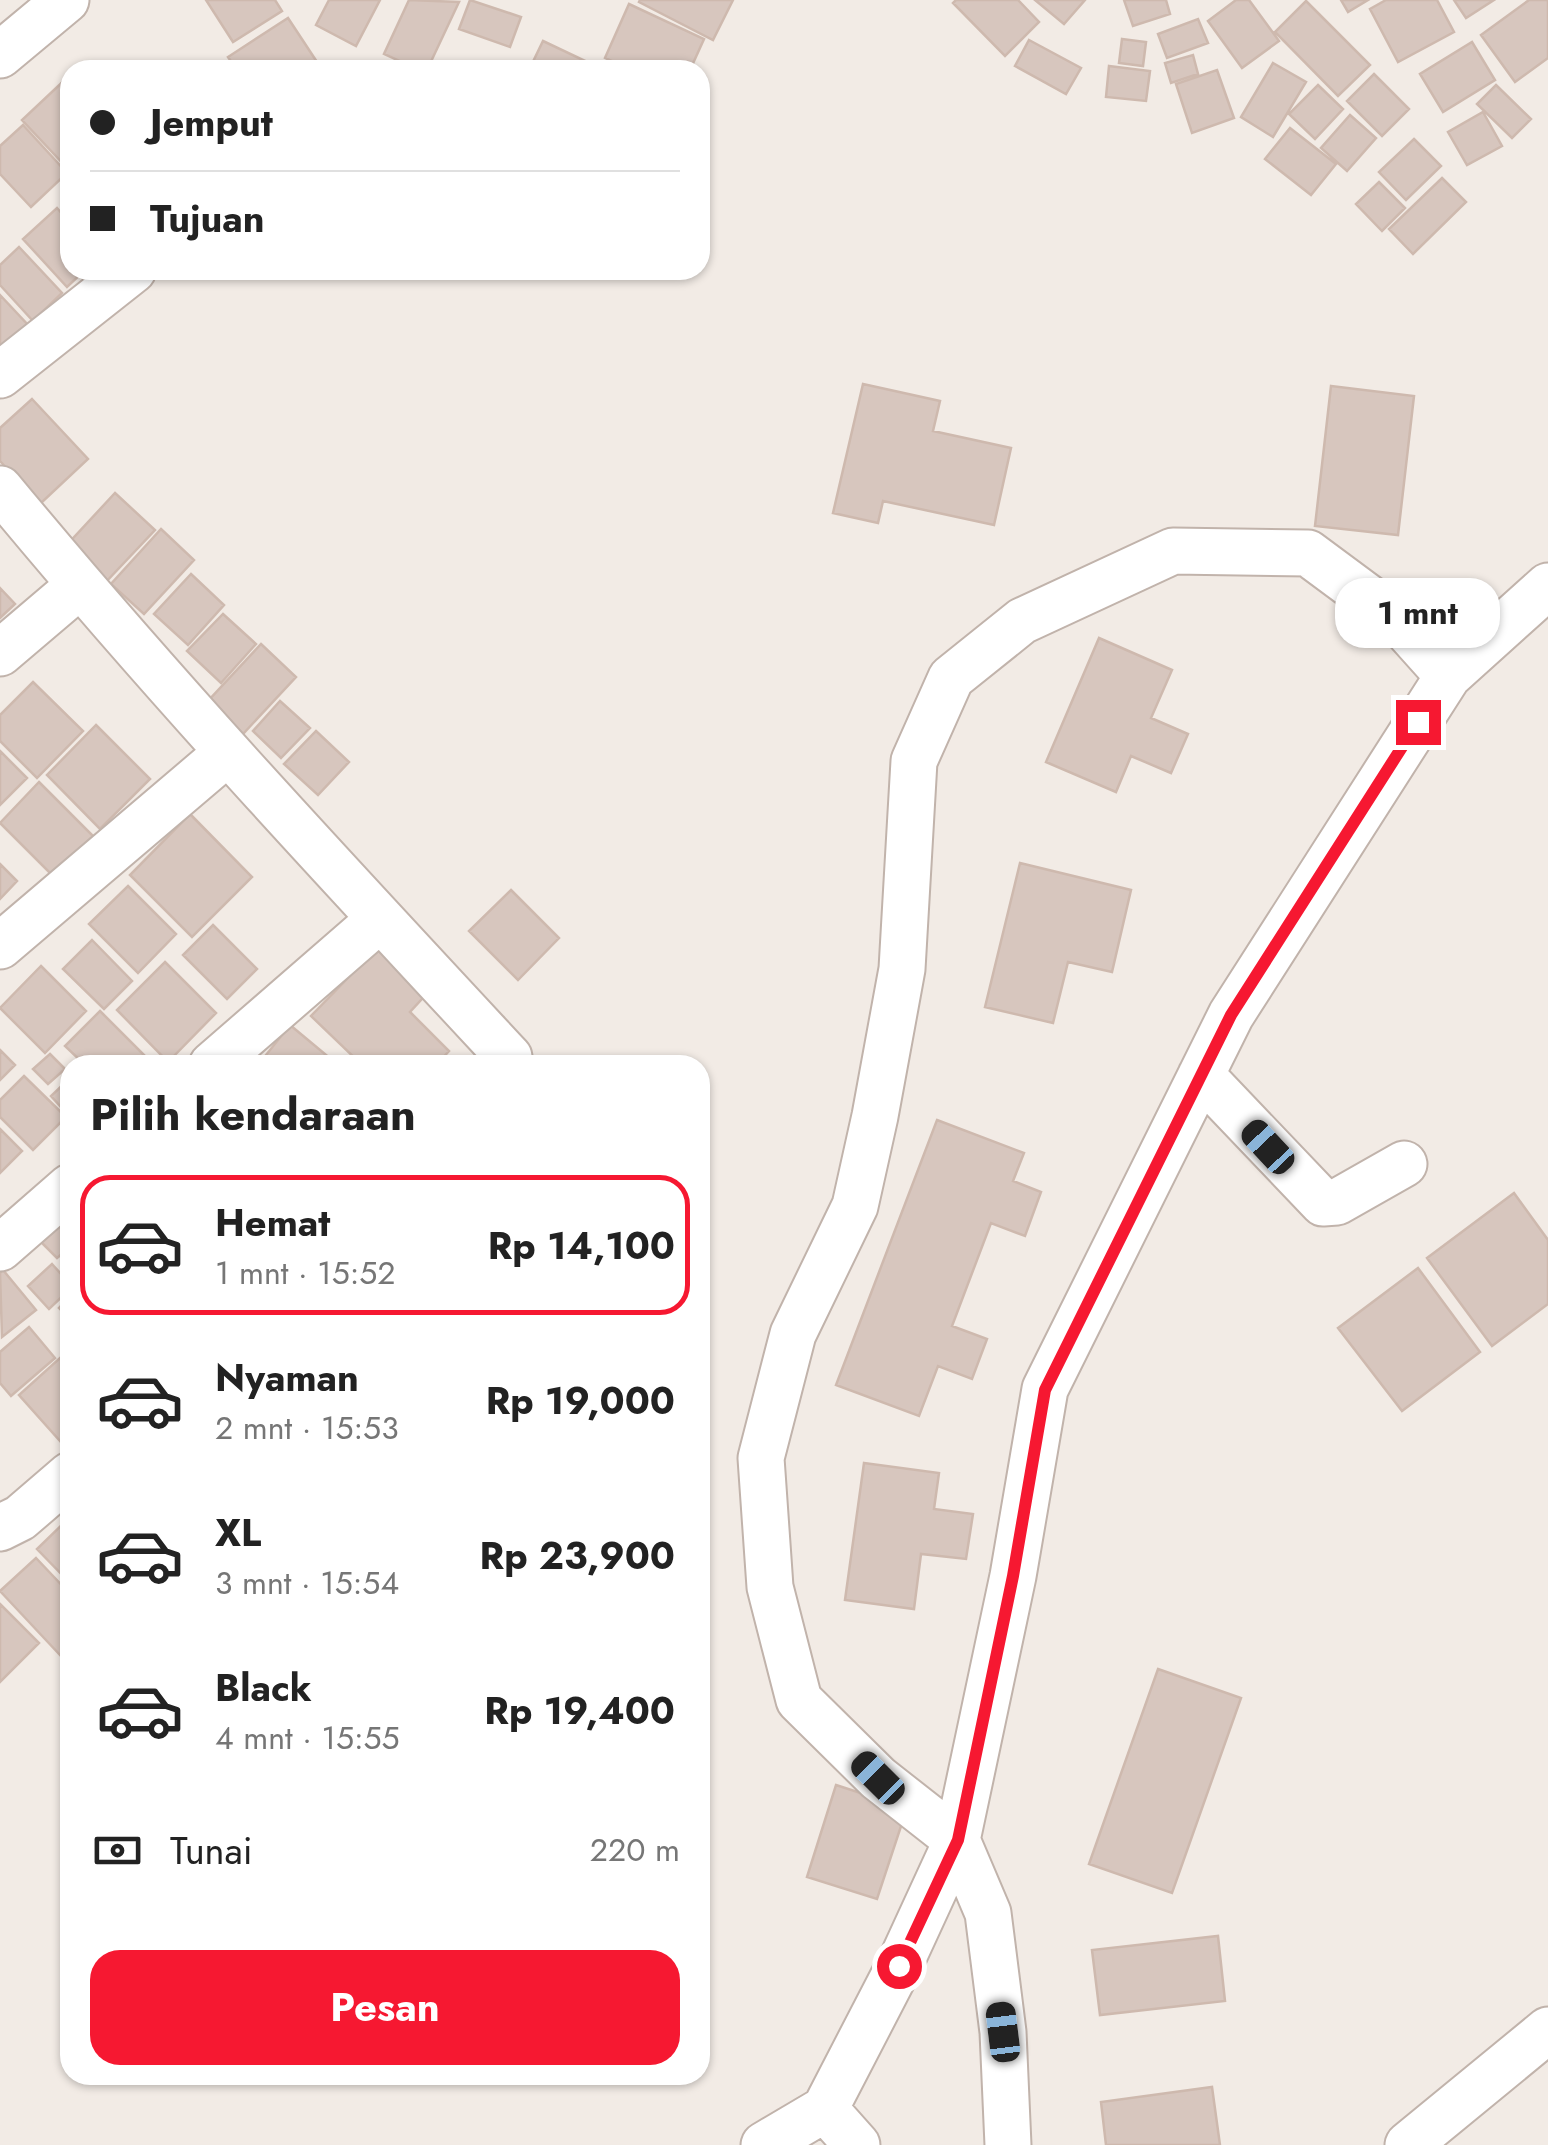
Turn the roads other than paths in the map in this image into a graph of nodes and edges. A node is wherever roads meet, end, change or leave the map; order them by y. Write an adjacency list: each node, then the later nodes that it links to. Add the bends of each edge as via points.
1 (66, 0): 2 (street)
2 (0, 55)
3 (120, 280): 4 (street)
4 (0, 375)
5 (0, 489): 6 (street)
6 (80, 586): 8 (street); 10 (street)
7 (1548, 586): 9 (street)
8 (0, 654)
9 (1448, 676): 15 (street, via 1231,1015); 21 (street, via 1397,618 1308,553 1173,551 1022,621 951,678 914,762 902,969 871,1134 855,1206 793,1334 760,1458 770,1587 799,1700 878,1778)
10 (228, 752): 11 (street); 12 (street)
11 (380, 919): 13 (street); 14 (street)
12 (0, 946)
13 (224, 1055)
14 (507, 1055)
15 (1202, 1075): 16 (street, via 1323,1204); 21 (street, via 1045,1390)
16 (1404, 1164)
17 (60, 1196): 18 (street)
18 (0, 1248)
19 (60, 1484): 20 (street)
20 (0, 1528)
21 (958, 1840): 23 (street); 27 (street, via 988,1912)
22 (1548, 2030): 24 (street)
23 (825, 2109): 25 (street); 26 (street)
24 (1410, 2144)
25 (764, 2145)
26 (857, 2145)
27 (1008, 2145)

